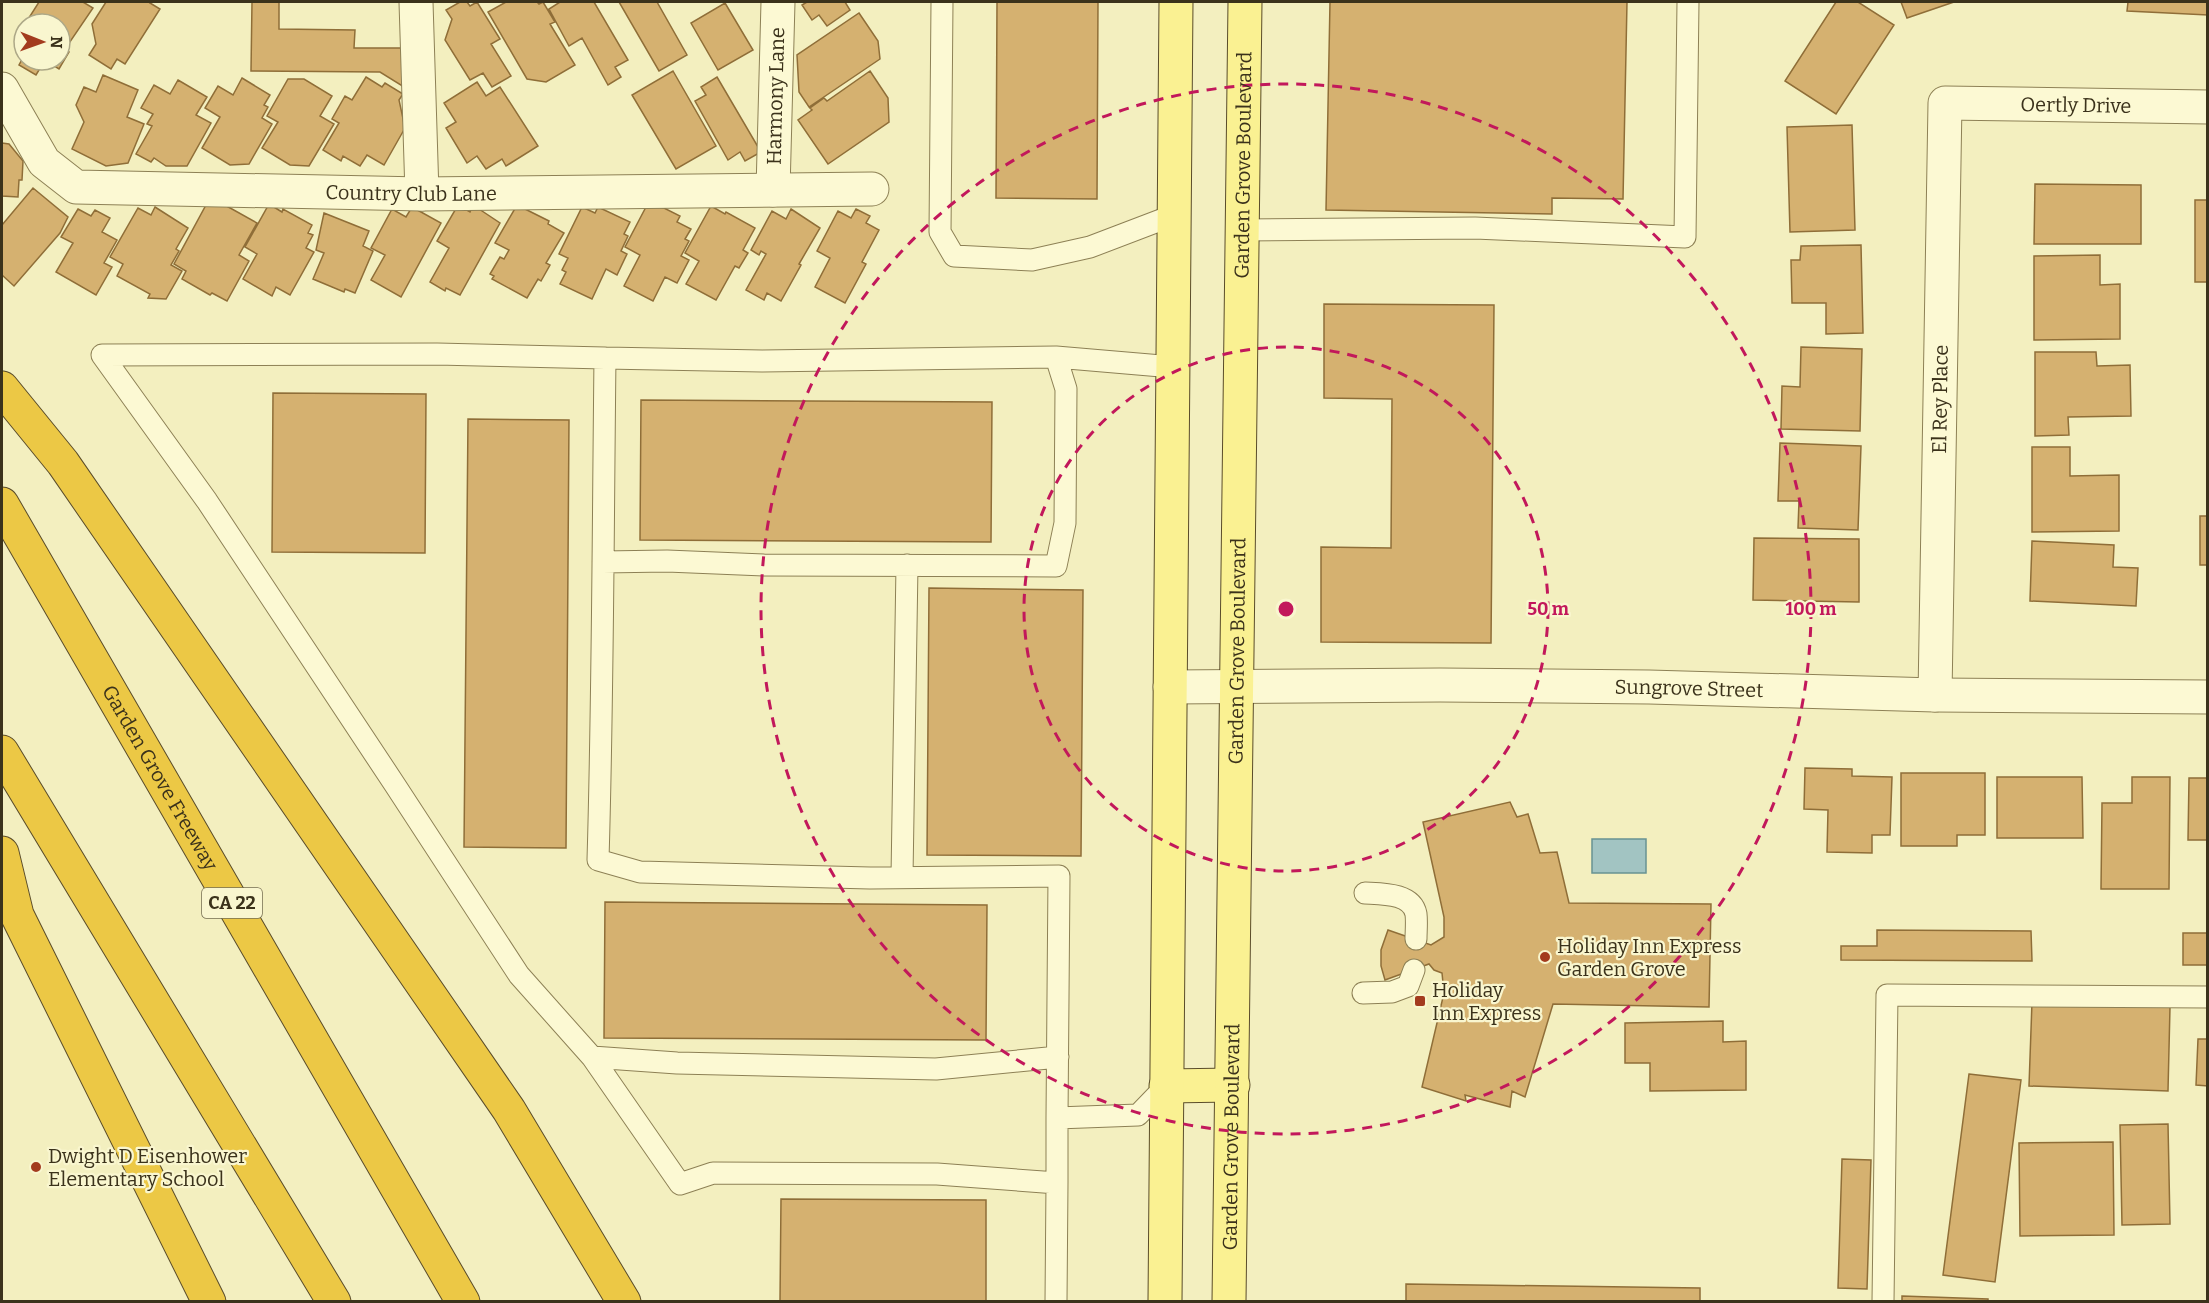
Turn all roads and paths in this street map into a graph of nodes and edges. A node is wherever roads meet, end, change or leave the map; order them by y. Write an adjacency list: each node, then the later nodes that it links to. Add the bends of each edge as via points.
1 (416, 2): 12 (street)
2 (778, 2): 11 (street, Harmony Lane)
3 (942, 2): 13 (lane, via 940,232 954,256 1032,260 1089,247)
4 (1176, 2): 13 (main road)
5 (1245, 2): 14 (main road, Garden Grove Boulevard)
6 (1688, 2): 14 (lane, via 1685,237 1475,228)
7 (2, 89): 12 (street, Country Club Lane, via 44,162 76,187)
8 (1945, 104): 9 (street, Oertly Drive); 24 (street, El Rey Place)
9 (2208, 107)
10 (872, 189): 11 (street, Country Club Lane)
11 (773, 190): 12 (street, Country Club Lane)
12 (422, 194)
13 (1174, 215): 17 (main road)
14 (1242, 230): 23 (main road, Garden Grove Boulevard)
15 (1056, 357): 16 (lane, via 762,361); 17 (lane); 21 (lane, via 1066,389 1065,523 1056,566)
16 (605, 358): 20 (lane); 34 (lane, via 102,355 207,501 519,975)
17 (1173, 367): 22 (main road)
18 (2, 388): 43 (highway, via 63,463 509,1110)
19 (2, 504): 42 (highway, Garden Grove Freeway / CA 22)
20 (603, 562): 21 (lane); 28 (lane, via 598,860 640,872)
21 (907, 565): 28 (lane)
22 (1170, 687): 23 (street, Sungrove Street); 37 (main road)
23 (1237, 687): 24 (street, Sungrove Street, via 1638,687); 36 (main road, Garden Grove Boulevard)
24 (1935, 695): 25 (street, Sungrove Street)
25 (2208, 698)
26 (2, 752): 41 (highway)
27 (2, 853): 40 (highway, via 17,915)
28 (902, 878): 35 (lane, via 1059,876)
29 (1365, 893): 30 (lane, via 1392,894 1409,902 1416,913)
30 (1416, 939)
31 (1414, 970): 32 (lane, via 1408,986 1392,992)
32 (1363, 993)
33 (2208, 997): 47 (lane, via 1887,995)
34 (592, 1057): 35 (lane, via 677,1063 936,1069); 39 (lane, via 680,1184 712,1173 937,1174)
35 (1058, 1057): 38 (lane)
36 (1233, 1085): 37 (main road); 46 (main road, Garden Grove Boulevard)
37 (1166, 1086): 38 (lane, via 1138,1115); 45 (main road)
38 (1058, 1118): 39 (lane)
39 (1057, 1183): 44 (lane)
40 (209, 1302)
41 (334, 1302)
42 (463, 1302)
43 (624, 1302)
44 (1056, 1302)
45 (1164, 1302)
46 (1229, 1302)
47 (1883, 1302)

